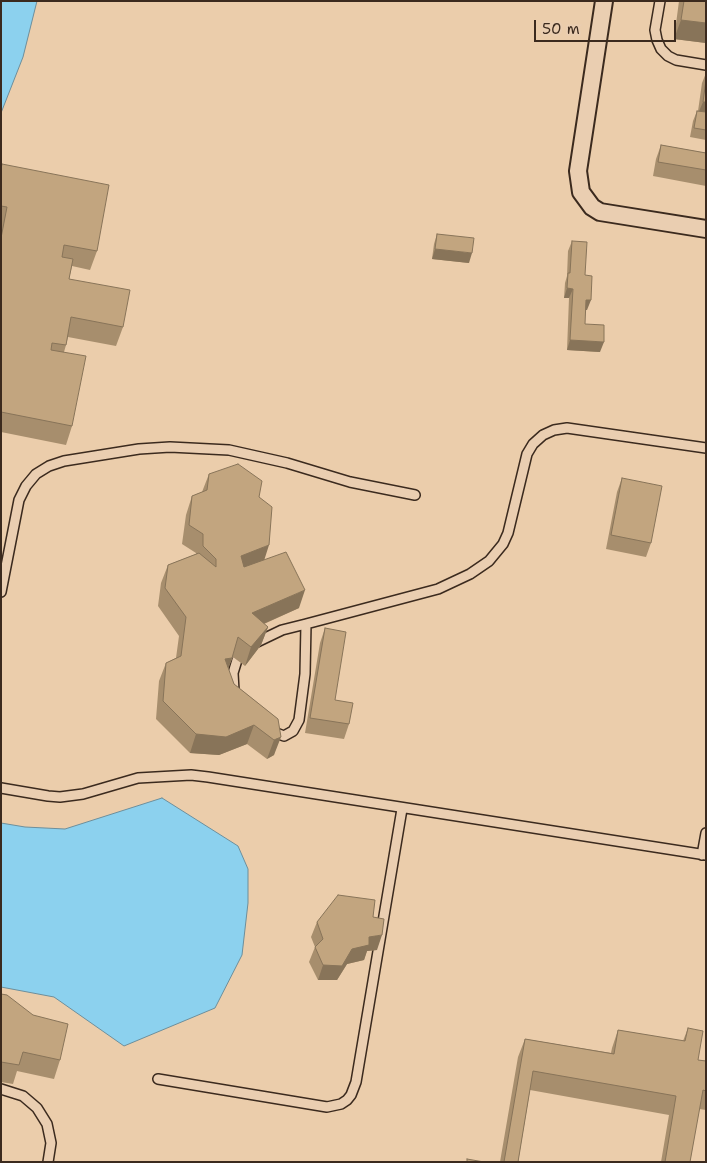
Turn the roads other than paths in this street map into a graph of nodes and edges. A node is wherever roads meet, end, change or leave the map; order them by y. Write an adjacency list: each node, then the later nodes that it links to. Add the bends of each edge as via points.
1 (604, 1): 4 (street, via 578,171 581,192 600,212)
2 (660, 1): 3 (lane, via 655,30 661,49 676,60)
3 (706, 65)
4 (706, 229)
5 (706, 448): 8 (lane, via 567,428 554,430 543,435 527,454 508,533 489,561 438,589)
6 (415, 495): 7 (lane, via 350,482 229,450 138,449 64,461 36,474 19,500)
7 (1, 592)
8 (306, 624): 9 (lane, via 282,630); 12 (lane, via 305,674 297,725 284,736)
9 (257, 642)
10 (237, 660): 11 (lane, via 233,673)
11 (237, 698)
12 (264, 726)
13 (1, 788): 14 (lane, via 48,796 71,796 138,778 191,775)
14 (402, 808): 16 (lane); 17 (lane, via 355,1089 347,1100 328,1107)
15 (706, 833): 16 (lane)
16 (704, 855)
17 (158, 1079)
18 (1, 1089): 19 (lane, via 23,1096 37,1108 47,1124 51,1143)
19 (48, 1162)

